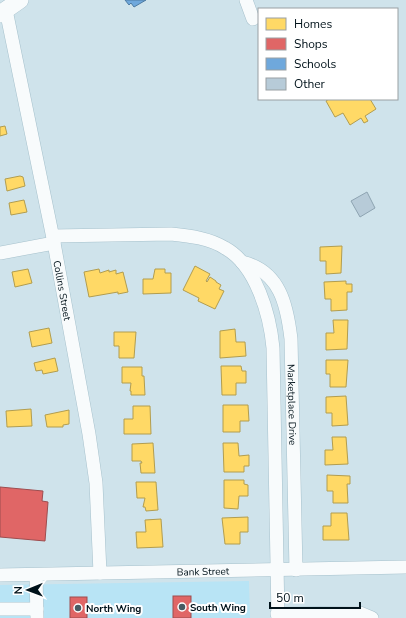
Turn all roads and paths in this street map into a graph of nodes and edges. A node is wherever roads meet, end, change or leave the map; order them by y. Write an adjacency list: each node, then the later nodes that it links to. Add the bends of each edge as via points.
1 (20, 0): 3 (main road)
2 (246, 0): 4 (street)
3 (3, 12): 5 (street, Collins Street)
4 (253, 19)
5 (53, 239): 6 (street, Marketplace Drive); 7 (street, Marketplace Drive, via 171,234 191,236 226,248); 11 (street, Collins Street, via 94,459)
6 (0, 254)
7 (242, 262): 9 (street, Marketplace Drive, via 264,271 278,290 287,312 291,339); 10 (street, Marketplace Drive, via 267,312 273,348)
8 (406, 567): 9 (street, Bank Street)
9 (296, 570): 10 (street, Bank Street)
10 (276, 571): 11 (street, Bank Street); 16 (street, Marketplace Drive)
11 (100, 573): 13 (street, Bank Street)
12 (0, 575): 13 (street, Bank Street)
13 (36, 575): 15 (street)
14 (0, 609): 15 (street)
15 (37, 613)
16 (278, 616): 17 (street, via 360,613)
17 (372, 618)

